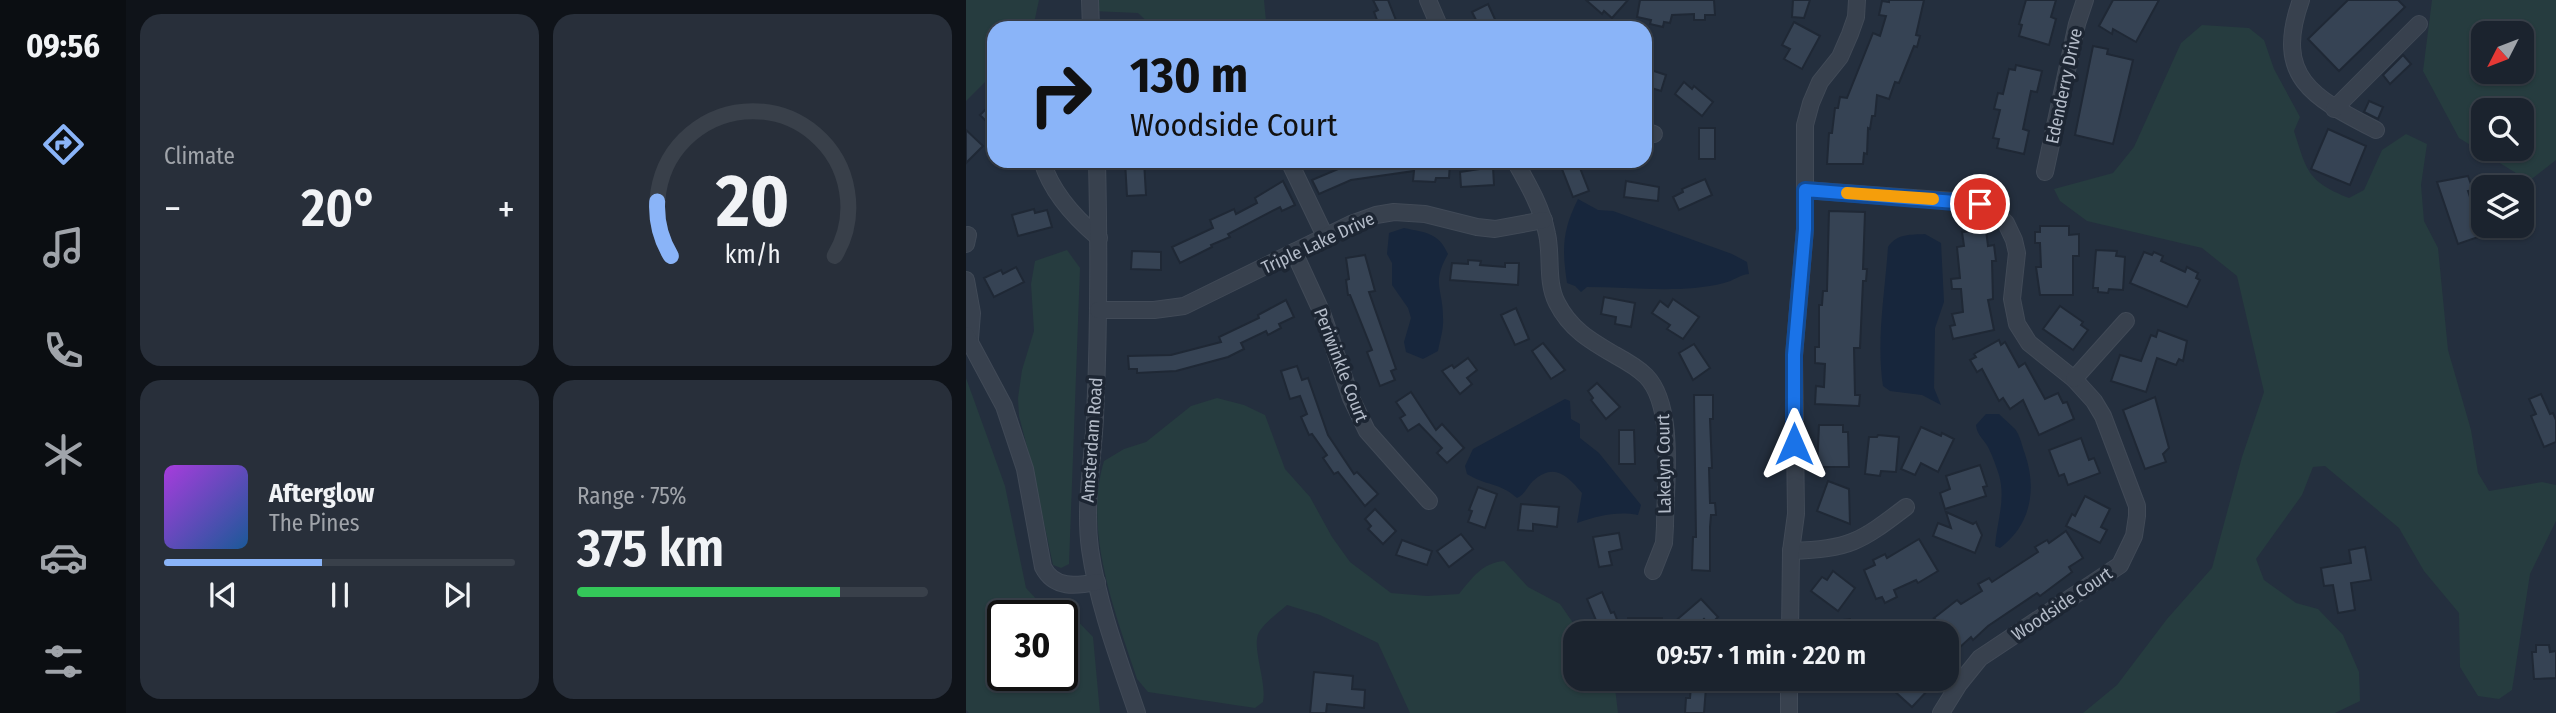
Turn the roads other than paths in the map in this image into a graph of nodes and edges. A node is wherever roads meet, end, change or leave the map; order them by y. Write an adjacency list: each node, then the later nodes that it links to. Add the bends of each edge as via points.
1 (1090, 0): 6 (street)
2 (1428, 0): 7 (street)
3 (1857, 0): 16 (street, via 1856,17 1840,57 1820,82 1811,103 1805,125)
4 (2085, 0): 15 (street, Edenderry Drive)
5 (2301, 0): 9 (street, via 2291,55 2295,69)
6 (1091, 21)
7 (1437, 21)
8 (2419, 24): 9 (street)
9 (2334, 109): 10 (street)
10 (2376, 130)
11 (1044, 168): 19 (street, via 1080,222)
12 (1097, 168): 19 (street, Amsterdam Road)
13 (1292, 168): 18 (street)
14 (1518, 168): 17 (street, Lakelyn Court)
15 (2045, 172)
16 (1805, 190): 25 (street, Woodside Court, via 1990,208 2006,223 2017,253 2012,299 2017,324 2029,343); 28 (street, via 1794,355 1796,514)
17 (1544, 220): 18 (street, Triple Lake Drive, via 1494,229 1394,212); 29 (street, Lakelyn Court, via 1556,301 1581,334 1646,376 1664,409 1664,542)
18 (1325, 236): 20 (street, Triple Lake Drive)
19 (1099, 238): 22 (street, Amsterdam Road)
20 (1294, 252): 22 (street, Triple Lake Drive, via 1184,306); 26 (street, Periwinkle Court, via 1367,431)
21 (966, 281): 24 (street, via 972,313)
22 (1098, 310): 30 (street, Amsterdam Road, via 1087,516)
23 (2126, 321): 25 (street)
24 (968, 337): 30 (street, via 1004,406 1025,469 1047,575 1065,584)
25 (2074, 379): 35 (street, Woodside Court, via 2103,416 2137,506 2131,546 2112,572 1980,658)
26 (1429, 501)
27 (1906, 507): 28 (street, via 1850,544)
28 (1791, 551): 31 (street)
29 (1653, 571)
30 (1097, 582): 33 (street, Amsterdam Road)
31 (1790, 621)
32 (1789, 691): 34 (street)
33 (1137, 713)
34 (1788, 713)
35 (1941, 713)

